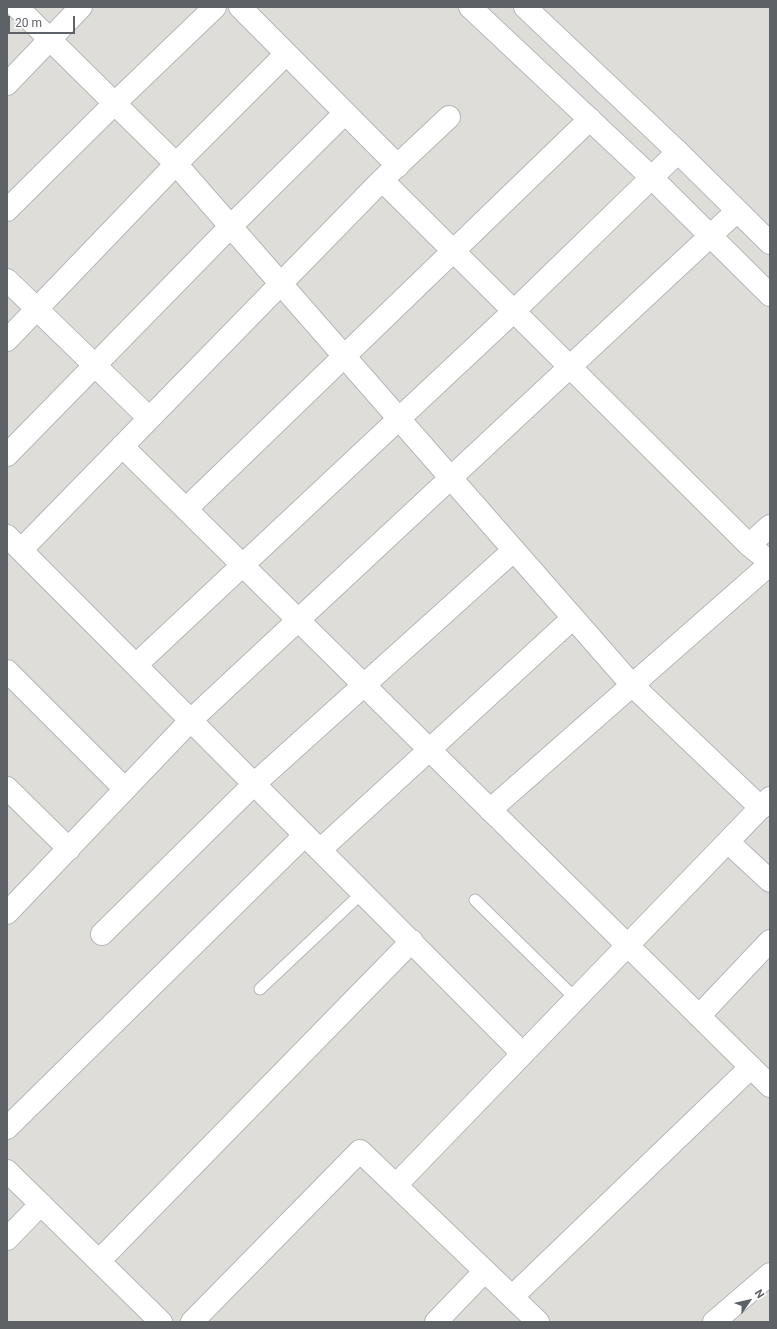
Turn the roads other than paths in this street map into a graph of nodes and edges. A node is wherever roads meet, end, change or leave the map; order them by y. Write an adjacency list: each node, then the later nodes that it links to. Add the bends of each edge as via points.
1 (17, 7): 7 (street)
2 (81, 7): 7 (street)
3 (215, 7): 10 (street)
4 (240, 7): 8 (street)
5 (470, 7): 13 (street)
6 (524, 7): 14 (street)
7 (50, 40): 9 (street); 10 (street)
8 (286, 54): 11 (street); 15 (street)
9 (7, 84)
10 (115, 103): 15 (street); 18 (street)
11 (345, 113): 16 (street); 20 (street)
12 (449, 117): 16 (street)
13 (590, 119): 17 (street); 23 (street)
14 (678, 152): 17 (street); 19 (street)
15 (176, 164): 20 (street); 27 (street)
16 (390, 173): 23 (street); 25 (street)
17 (651, 177): 21 (street); 28 (street)
18 (7, 210)
19 (737, 211): 21 (street); 22 (street)
20 (231, 226): 25 (street); 31 (street)
21 (710, 236): 26 (street); 32 (street)
22 (770, 243)
23 (453, 251): 28 (street); 30 (street)
24 (7, 280): 27 (street)
25 (281, 284): 30 (street); 33 (street)
26 (770, 295)
27 (37, 309): 29 (street); 31 (street)
28 (514, 310): 32 (street); 34 (street)
29 (7, 340)
30 (344, 356): 34 (street); 38 (street)
31 (94, 365): 33 (street); 36 (street)
32 (571, 367): 37 (street); 41 (street)
33 (149, 418): 35 (street)
34 (399, 418): 37 (street); 44 (street)
35 (122, 446): 38 (street); 40 (street)
36 (7, 455)
37 (451, 478): 42 (street); 46 (street)
38 (186, 508): 44 (street)
39 (770, 526): 41 (street)
40 (14, 543): 47 (street)
41 (749, 545): 43 (street)
42 (514, 550): 45 (street); 49 (street)
43 (770, 563): 50 (street)
44 (243, 565): 46 (street); 47 (street)
45 (574, 618): 50 (street); 52 (street)
46 (298, 620): 49 (street); 51 (street)
47 (136, 665): 51 (street)
48 (7, 671): 55 (street)
49 (364, 685): 52 (street); 53 (street)
50 (632, 685): 56 (street); 57 (street)
51 (190, 720): 53 (street); 55 (street)
52 (429, 750): 57 (street); 58 (street)
53 (254, 784): 58 (street); 65 (street)
54 (7, 788): 60 (street)
55 (125, 789): 60 (street)
56 (765, 803): 59 (street)
57 (490, 810): 68 (street)
58 (313, 842): 62 (street); 74 (street)
59 (728, 842): 61 (street); 68 (street)
60 (69, 848): 64 (street)
61 (770, 881)
62 (363, 892): 66 (street); 69 (lane)
63 (476, 900): 70 (lane)
64 (9, 908)
65 (102, 934)
66 (412, 941): 72 (street); 79 (street)
67 (770, 941): 71 (street)
68 (628, 946): 70 (street); 71 (street)
69 (260, 989)
70 (576, 999): 72 (street)
71 (699, 1016): 73 (street)
72 (523, 1054): 76 (street)
73 (762, 1072): 82 (street)
74 (7, 1128)
75 (7, 1171): 77 (street)
76 (396, 1185): 80 (street); 84 (street, via 360,1152)
77 (40, 1204): 78 (street); 79 (street)
78 (7, 1239)
79 (99, 1262): 83 (street)
80 (485, 1271): 82 (street); 85 (street)
81 (770, 1274): 87 (street)
82 (512, 1297): 86 (street)
83 (161, 1322)
84 (192, 1322)
85 (436, 1322)
86 (538, 1322)
87 (714, 1322)

